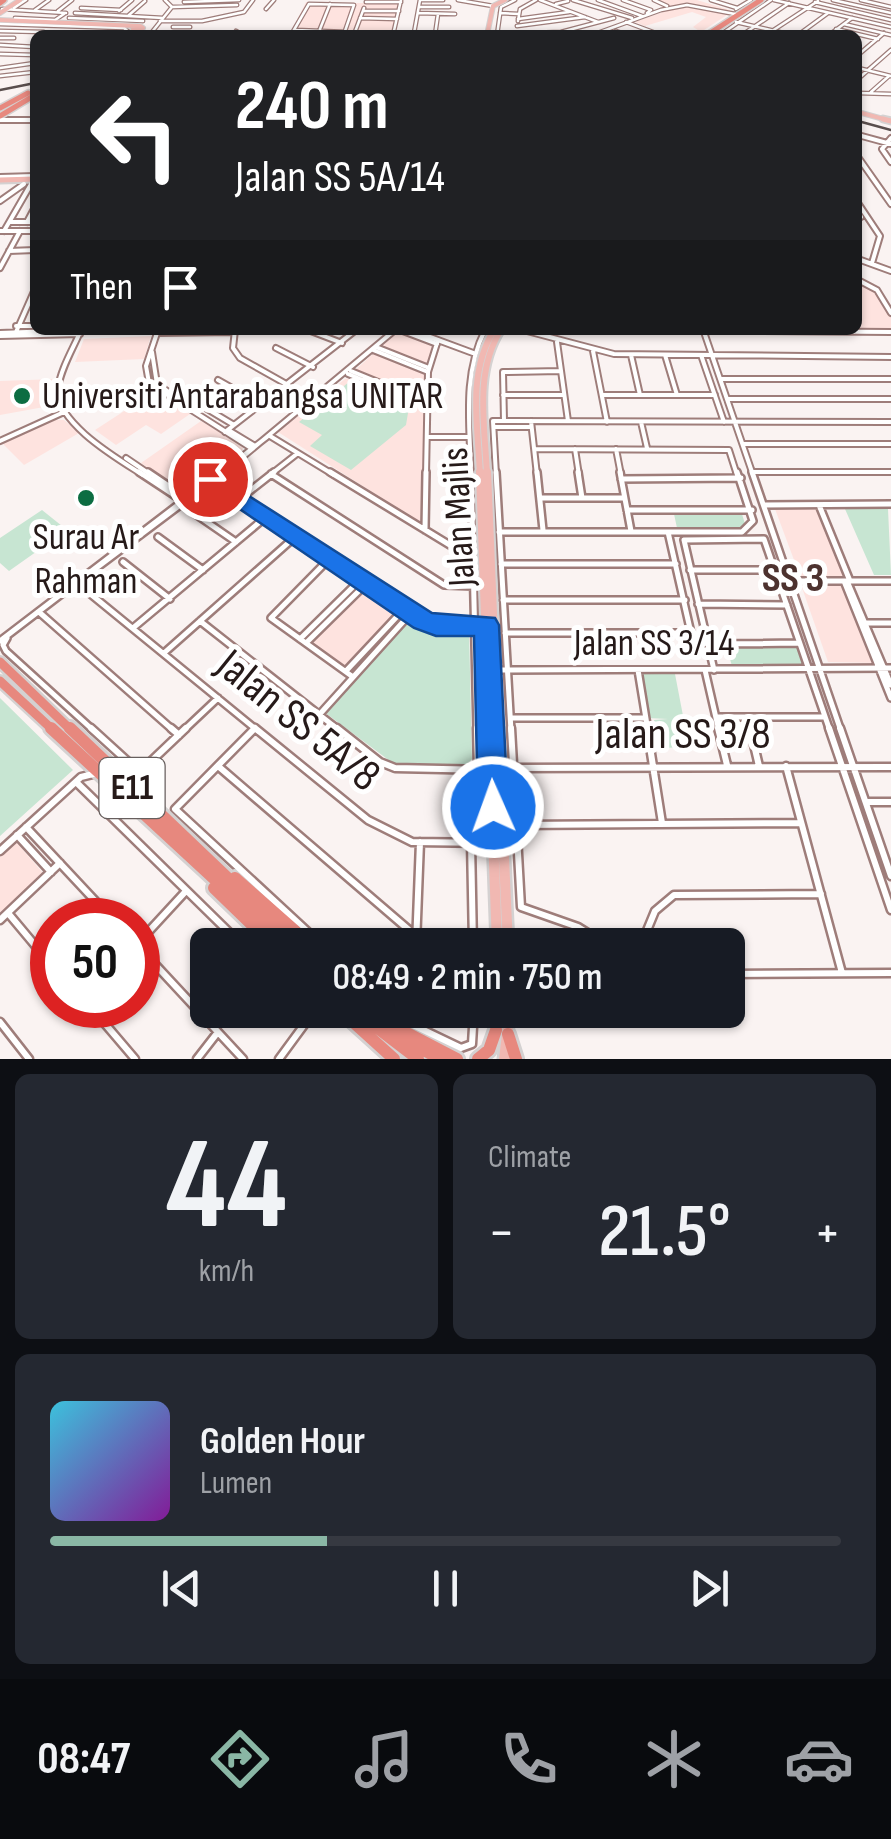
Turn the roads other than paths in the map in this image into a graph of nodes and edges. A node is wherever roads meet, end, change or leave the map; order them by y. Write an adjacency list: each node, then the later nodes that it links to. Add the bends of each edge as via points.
1 (21, 0): 46 (main road)
2 (49, 0): 57 (street)
3 (72, 0): 59 (street)
4 (90, 0): 47 (street)
5 (104, 0): 48 (street)
6 (117, 0): 50 (street)
7 (132, 0): 53 (street)
8 (147, 0): 69 (street)
9 (165, 0): 42 (street)
10 (253, 0): 70 (street, via 247,12)
11 (274, 0): 51 (street)
12 (420, 0): 13 (street); 40 (street)
13 (443, 0)
14 (458, 0): 30 (street)
15 (497, 0): 41 (street)
16 (509, 0): 41 (main road); 62 (street); 110 (main road, via 496,9)
17 (538, 0): 38 (street); 72 (street)
18 (569, 0): 38 (street); 73 (street, via 626,19); 78 (street)
19 (598, 0): 73 (street)
20 (623, 0): 73 (street, via 651,10)
21 (650, 0): 22 (street, via 669,6); 52 (street)
22 (686, 0)
23 (711, 0): 58 (street)
24 (738, 0): 34 (street)
25 (833, 0): 64 (street)
26 (861, 0): 45 (street)
27 (366, 1): 28 (street); 54 (street)
28 (383, 1): 29 (street)
29 (401, 1): 55 (street)
30 (473, 1): 41 (street)
31 (817, 1): 49 (street); 83 (street)
32 (238, 2): 35 (street); 39 (street); 70 (street)
33 (351, 2): 36 (street); 104 (street)
34 (759, 2): 37 (street); 58 (highway); 86 (street); 117 (highway)
35 (184, 3): 42 (street); 43 (street)
36 (330, 4): 102 (street, via 308,4); 103 (street)
37 (789, 4): 49 (street); 95 (street)
38 (554, 5): 60 (street)
39 (214, 6): 43 (street); 81 (street)
40 (419, 6): 44 (street); 66 (street)
41 (490, 6): 109 (main road)
42 (172, 7): 80 (street)
43 (194, 7): 84 (street)
44 (449, 7)
45 (891, 7)
46 (3, 8): 56 (street)
47 (81, 8): 48 (street); 61 (street)
48 (94, 8): 50 (street)
49 (807, 8): 63 (street); 120 (street)
50 (108, 9): 53 (street)
51 (266, 9)
52 (665, 9): 58 (street); 73 (street); 82 (street, via 697,7)
53 (121, 10): 65 (street)
54 (363, 10): 55 (street); 76 (street)
55 (399, 10): 77 (street)
56 (24, 11): 57 (street); 59 (street, via 14,18 56,20 66,13)
57 (33, 11): 59 (street)
58 (735, 11): 82 (highway)
59 (56, 12)
60 (571, 12): 72 (street); 74 (street)
61 (75, 13): 65 (street); 75 (street)
62 (500, 13): 72 (street); 111 (street)
63 (831, 13): 79 (street); 121 (street)
64 (891, 13)
65 (115, 14): 69 (street)
66 (418, 14): 67 (street); 107 (street)
67 (438, 14): 68 (street); 108 (street)
68 (455, 14)
69 (130, 15): 71 (street)
70 (232, 15): 81 (street)
71 (147, 16): 80 (street); 101 (street)
72 (518, 16): 94 (street)
73 (644, 16): 89 (street)
74 (586, 17): 88 (street); 94 (street)
75 (69, 18): 87 (street); 101 (street)
76 (360, 18): 77 (street); 105 (street)
77 (397, 18): 106 (street)
78 (614, 18): 88 (street); 89 (street)
79 (852, 18): 90 (street); 97 (street)
80 (161, 19): 93 (street); 101 (street, via 153,30)
81 (212, 19): 84 (street)
82 (726, 19): 116 (highway)
83 (891, 20)
84 (185, 21): 93 (street)
85 (0, 22): 87 (main road); 91 (street); 92 (main road)
86 (736, 22): 95 (street); 118 (street)
87 (63, 23): 101 (main road)
88 (600, 23): 113 (street)
89 (628, 23): 114 (street); 115 (street)
90 (844, 24): 122 (street); 124 (street)
91 (52, 26): 92 (street); 99 (street)
92 (71, 26): 100 (street); 101 (main road)
93 (174, 26): 96 (street)
94 (517, 26): 112 (street)
95 (754, 26): 119 (street); 120 (street)
96 (190, 27)
97 (891, 27)
98 (0, 30): 123 (street)
99 (47, 30)
100 (66, 30)
101 (139, 30)
102 (296, 30): 103 (street)
103 (320, 30)
104 (345, 30)
105 (357, 30)
106 (395, 30)
107 (414, 30)
108 (436, 30)
109 (492, 30)
110 (494, 30)
111 (495, 30)
112 (516, 30)
113 (574, 30)
114 (613, 30)
115 (646, 30)
116 (717, 30)
117 (720, 30)
118 (722, 30)
119 (749, 30)
120 (772, 30)
121 (808, 30)
122 (836, 30)
123 (30, 33)
124 (884, 33): 125 (street); 129 (street)
125 (891, 35)
126 (862, 36): 129 (street)
127 (0, 38): 128 (street)
128 (14, 38)
129 (878, 39): 133 (street)
130 (0, 45): 131 (street)
131 (28, 46)
132 (891, 50): 142 (street)
133 (862, 51)
134 (0, 54): 135 (street)
135 (14, 54): 136 (street); 137 (street)
136 (30, 55)
137 (8, 67): 138 (street); 139 (street)
138 (30, 67)
139 (0, 68)
140 (30, 68): 145 (street)
141 (862, 69): 142 (street)
142 (868, 70): 143 (street); 144 (street)
143 (862, 75)
144 (890, 75): 147 (street)
145 (0, 76)
146 (862, 93): 147 (street)
147 (870, 94): 148 (street)
148 (891, 94)
149 (30, 96): 153 (highway)
150 (30, 97): 153 (highway)
151 (862, 113): 154 (main road)
152 (30, 116): 155 (street)
153 (0, 117): 155 (street)
154 (890, 121)
155 (22, 122): 156 (street)
156 (30, 122)
157 (862, 136): 159 (street)
158 (891, 138): 159 (street)
159 (888, 144): 160 (street, via 882,150)
160 (891, 162)
161 (862, 163): 169 (street)
162 (30, 177): 164 (main road)
163 (30, 177): 164 (street)
164 (4, 178)
165 (17, 184): 168 (street)
166 (24, 184): 168 (street)
167 (30, 186): 172 (street)
168 (0, 200)
169 (891, 204)
170 (30, 217): 173 (street)
171 (862, 217): 180 (street, via 881,242)
172 (10, 222): 173 (street); 176 (street)
173 (27, 222)
174 (30, 230): 175 (street)
175 (20, 231): 176 (street); 177 (street)
176 (2, 232)
177 (10, 250): 178 (street); 181 (street)
178 (30, 250)
179 (862, 260): 180 (street)
180 (872, 263): 182 (street)
181 (0, 268)
182 (891, 271)
183 (862, 282): 187 (street, via 877,290)
184 (30, 298): 185 (street)
185 (26, 306): 186 (street); 189 (street)
186 (30, 306)
187 (891, 313)
188 (30, 327): 189 (street)
189 (16, 329): 190 (street); 194 (street)
190 (30, 330)
191 (862, 332): 192 (street)
192 (891, 332)
193 (30, 334): 194 (street)
194 (0, 335)
195 (80, 335): 238 (street, via 58,391)
196 (160, 335): 249 (street, via 152,352 153,381)
197 (235, 335): 226 (street, via 240,358)
198 (321, 335): 209 (street)
199 (351, 335): 209 (street)
200 (391, 335): 211 (street)
201 (414, 335): 207 (street)
202 (422, 335): 207 (street)
203 (486, 335): 213 (street)
204 (488, 335): 246 (main road, Jalan Majlis, via 478,364)
205 (537, 335): 208 (street)
206 (705, 335): 217 (street)
207 (438, 342): 213 (street); 220 (street)
208 (557, 342): 212 (street); 221 (street)
209 (342, 343): 219 (street)
210 (276, 348): 219 (street)
211 (375, 349): 220 (street); 222 (street)
212 (593, 351): 214 (street); 229 (street)
213 (473, 353): 252 (street)
214 (630, 355): 215 (street); 230 (street)
215 (665, 355): 216 (street); 231 (street)
216 (701, 355): 217 (street); 232 (street)
217 (712, 356): 218 (street); 223 (street)
218 (891, 356)
219 (313, 367): 226 (street)
220 (429, 370): 237 (street)
221 (561, 371): 227 (street, via 509,370 501,374); 228 (street)
222 (350, 373): 237 (street); 250 (street)
223 (720, 379): 224 (street); 234 (street)
224 (891, 379)
225 (218, 380): 236 (street)
226 (288, 385): 236 (street)
227 (502, 395): 228 (street); 239 (street)
228 (564, 395): 240 (street)
229 (602, 395): 230 (street); 241 (street)
230 (640, 395): 231 (street)
231 (677, 395): 232 (street)
232 (715, 395): 243 (street)
233 (189, 398): 248 (street)
234 (728, 399): 235 (street); 244 (street)
235 (891, 399)
236 (262, 405): 248 (street)
237 (428, 405): 251 (street)
238 (64, 412): 253 (street); 269 (street)
239 (504, 421): 246 (street); 247 (street)
240 (568, 421): 241 (street); 247 (street)
241 (607, 422): 242 (street)
242 (641, 422): 243 (street); 260 (street)
243 (724, 422): 244 (street)
244 (735, 422): 245 (street); 254 (street)
245 (891, 422)
246 (488, 423): 247 (street); 285 (street); 317 (main road, Jalan Majlis)
247 (532, 424): 257 (street)
248 (234, 425): 249 (street)
249 (226, 431): 256 (street)
250 (270, 436): 256 (street); 261 (street)
251 (427, 437): 252 (street); 283 (street)
252 (468, 437): 291 (street)
253 (0, 442)
254 (743, 444): 255 (street); 262 (street)
255 (891, 444)
256 (254, 448): 267 (street)
257 (535, 449): 258 (street); 271 (street)
258 (575, 449): 259 (street); 272 (street)
259 (616, 449): 260 (street); 265 (street)
260 (648, 449): 266 (street, via 726,449)
261 (298, 453): 264 (street); 283 (street)
262 (752, 472): 263 (street); 277 (street)
263 (891, 472)
264 (270, 474): 270 (street); 305 (street, via 444,585)
265 (621, 478): 266 (street); 273 (street)
266 (742, 478): 280 (street)
267 (212, 480): 268 (street); 270 (street); 274 (street)
268 (197, 489): 269 (street); 274 (street)
269 (175, 493): 274 (street); 278 (street)
270 (240, 498): 282 (street)
271 (540, 498): 272 (street); 284 (street)
272 (582, 498): 273 (street)
273 (624, 498): 279 (street)
274 (186, 500): 278 (street); 299 (street)
275 (819, 504): 276 (street); 277 (street); 302 (street)
276 (891, 504)
277 (764, 505): 300 (street)
278 (174, 506): 299 (street)
279 (627, 510): 280 (street); 286 (street)
280 (752, 510): 287 (street, via 742,532)
281 (191, 511): 290 (street)
282 (267, 516): 289 (street); 290 (street)
283 (425, 530): 291 (street)
284 (543, 530): 285 (street); 286 (street)
285 (499, 532): 294 (street)
286 (631, 532): 287 (street)
287 (668, 532): 295 (street)
288 (158, 536): 296 (street)
289 (296, 536): 292 (street); 313 (street)
290 (236, 542): 296 (street)
291 (472, 553): 305 (street)
292 (330, 558): 301 (street); 321 (street, via 271,614)
293 (123, 562): 306 (street)
294 (501, 564): 295 (street); 307 (street)
295 (676, 564): 308 (street)
296 (204, 570): 306 (street)
297 (690, 570): 298 (street); 298 (street, via 686,539 760,538); 309 (street)
298 (776, 570): 310 (street)
299 (92, 572): 304 (street)
300 (790, 580): 302 (street); 331 (street)
301 (364, 581): 311 (street); 321 (street)
302 (847, 581): 303 (street); 314 (street); 326 (street)
303 (891, 581)
304 (78, 583): 312 (street); 318 (street, Jalan SS 5A/8)
305 (472, 586): 316 (street)
306 (170, 598): 318 (street)
307 (503, 600): 308 (street); 319 (street)
308 (685, 600): 319 (street, via 692,629 686,635)
309 (698, 604): 310 (street); 322 (street)
310 (787, 604): 323 (street)
311 (408, 610): 316 (street, via 436,625); 332 (street)
312 (40, 612): 320 (street); 344 (street)
313 (200, 622): 324 (street); 337 (street)
314 (866, 623): 315 (street); 326 (street)
315 (891, 623)
316 (473, 625): 317 (street); 355 (street)
317 (490, 625): 327 (main road, Jalan Majlis)
318 (133, 628): 324 (street, Jalan SS 5A/8)
319 (505, 633): 327 (street)
320 (2, 642): 344 (street, via 140,770)
321 (305, 643): 332 (street)
322 (708, 644): 323 (street); 329 (street)
323 (800, 644): 330 (street)
324 (164, 653): 335 (street, Jalan SS 5A/8)
325 (1, 661): 373 (highway, E11)
326 (884, 668): 331 (street, Jalan SS 3/14); 334 (street); 336 (street)
327 (497, 670): 328 (street, Jalan SS 3/14); 341 (street); 356 (main road, Jalan Majlis); 368 (main road, Jalan Majlis)
328 (638, 670): 329 (street, Jalan SS 3/14); 342 (street)
329 (710, 670): 330 (street, Jalan SS 3/14); 338 (street)
330 (810, 670): 331 (street, Jalan SS 3/14); 340 (street)
331 (820, 670): 352 (street)
332 (350, 674): 337 (street)
333 (0, 681): 345 (highway, E11)
334 (891, 685)
335 (218, 698): 343 (street, Jalan SS 5A/8); 344 (street)
336 (891, 698)
337 (319, 714): 355 (street, via 395,768)
338 (716, 717): 339 (street); 348 (street)
339 (747, 717): 340 (street); 349 (street)
340 (826, 717): 351 (street)
341 (510, 718): 342 (street); 354 (street)
342 (645, 718): 346 (street)
343 (256, 728): 347 (street); 366 (street, Jalan SS 5A/8, via 368,820)
344 (179, 735)
345 (84, 760): 357 (highway, E11); 358 (street)
346 (652, 765): 348 (street, Jalan SS 3/8); 354 (street, Jalan SS 3/8); 361 (street)
347 (218, 766): 388 (street, via 175,810); 389 (street)
348 (727, 766): 349 (street, Jalan SS 3/8)
349 (759, 766): 350 (street, Jalan SS 3/8)
350 (786, 766): 351 (street, Jalan SS 3/8); 362 (street)
351 (842, 766): 352 (street, Jalan SS 3/8); 379 (street)
352 (854, 766): 353 (street, Jalan SS 3/8); 359 (street)
353 (891, 766)
354 (514, 768): 363 (street)
355 (478, 770): 356 (street)
356 (492, 770): 368 (main road, Jalan Majlis)
357 (98, 774): 358 (street); 371 (highway, E11)
358 (78, 779): 364 (street); 376 (street)
359 (866, 802): 360 (street); 370 (street)
360 (891, 802)
361 (662, 823): 362 (street); 363 (street)
362 (802, 824): 377 (street)
363 (517, 825): 394 (street, via 523,910)
364 (26, 827): 365 (street); 372 (street)
365 (17, 835): 369 (street); 374 (street)
366 (420, 842): 367 (street, Jalan SS 5A/8); 390 (street)
367 (472, 842): 368 (street, Jalan SS 5A/8); 391 (street)
368 (499, 843): 392 (main road, Jalan Majlis); 393 (main road, Jalan Majlis)
369 (0, 851)
370 (887, 852): 375 (street)
371 (192, 861): 384 (highway); 385 (highway, E11)
372 (60, 863): 374 (street); 378 (street)
373 (211, 863): 386 (highway, E11); 387 (highway)
374 (51, 872): 380 (street)
375 (891, 876)
376 (186, 890): 381 (street); 383 (street)
377 (821, 894): 395 (street, via 674,895 654,912); 398 (street)
378 (93, 898)
379 (891, 910)
380 (8, 912): 382 (street); 396 (street)
381 (160, 919)
382 (0, 920)
383 (225, 928)
384 (255, 928)
385 (267, 928)
386 (280, 928)
387 (293, 928)
388 (303, 928)
389 (402, 928)
390 (416, 928)
391 (473, 928)
392 (497, 928)
393 (506, 928)
394 (576, 928)
395 (648, 928)
396 (30, 939)
397 (160, 968): 412 (street)
398 (842, 973): 399 (street); 400 (street)
399 (891, 973)
400 (745, 974)
401 (0, 1022): 415 (street)
402 (110, 1028): 416 (street)
403 (300, 1028): 419 (street)
404 (360, 1028): 420 (highway)
405 (378, 1028): 421 (highway)
406 (389, 1028): 422 (highway)
407 (401, 1028): 414 (highway)
408 (419, 1028): 414 (street)
409 (474, 1028): 414 (street)
410 (501, 1028): 413 (main road)
411 (503, 1028): 413 (main road)
412 (218, 1032): 417 (street); 418 (street)
413 (502, 1032): 423 (highway); 424 (main road); 425 (main road); 426 (highway)
414 (462, 1053)
415 (29, 1059)
416 (136, 1059)
417 (196, 1059)
418 (244, 1059)
419 (279, 1059)
420 (394, 1059)
421 (418, 1059)
422 (440, 1059)
423 (478, 1059)
424 (493, 1059)
425 (504, 1059)
426 (516, 1059)

